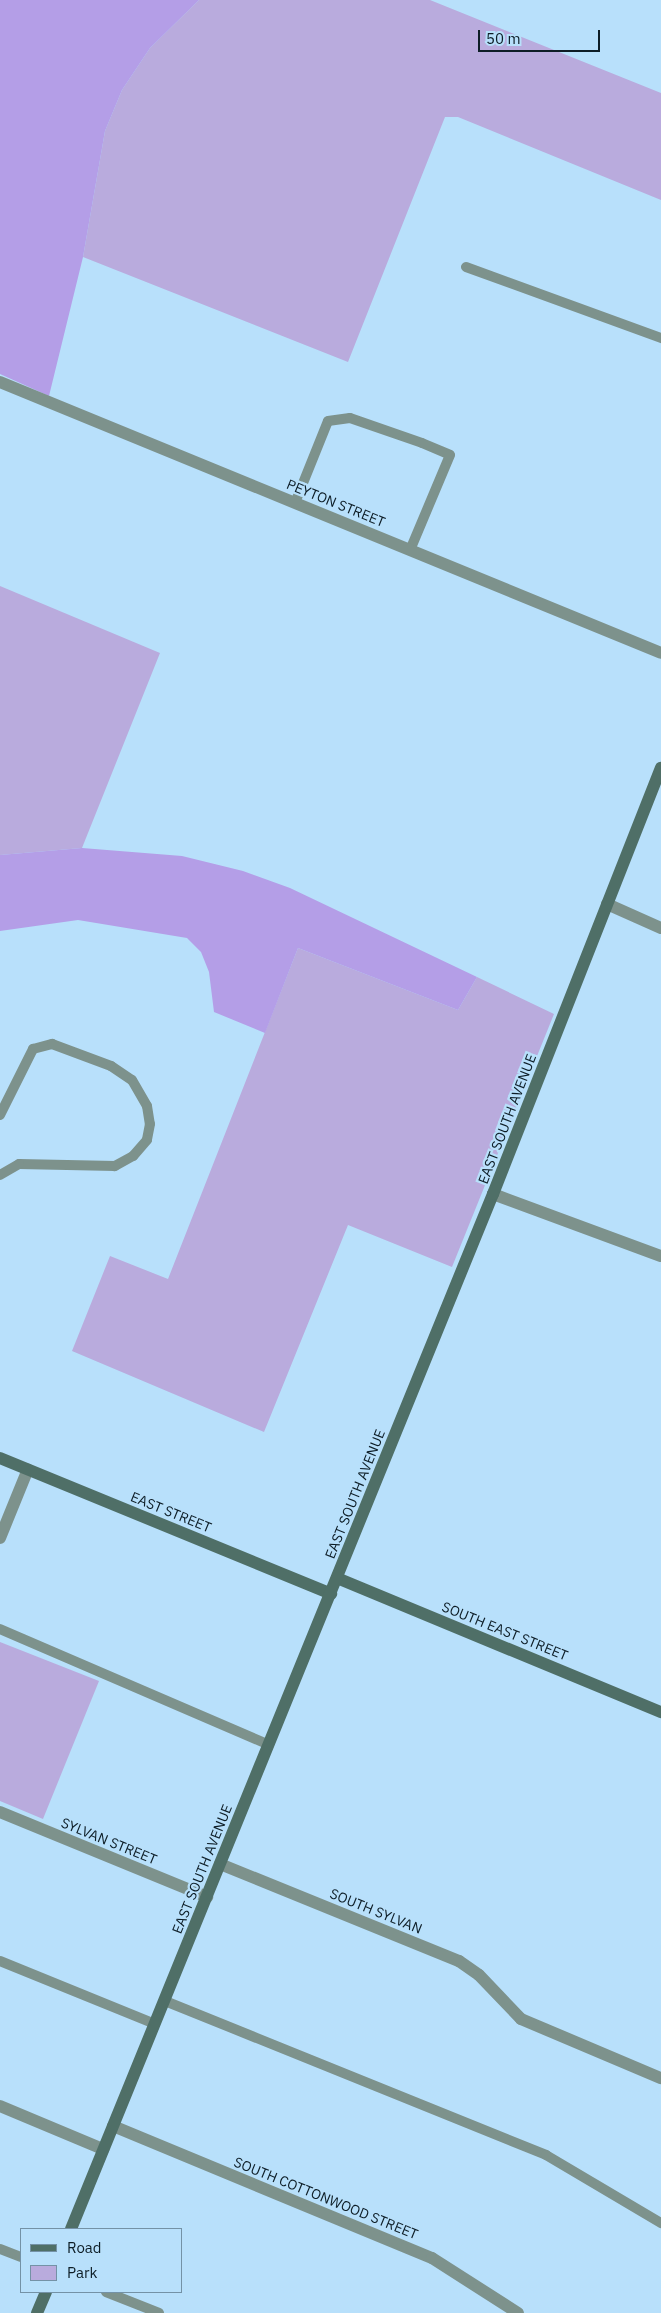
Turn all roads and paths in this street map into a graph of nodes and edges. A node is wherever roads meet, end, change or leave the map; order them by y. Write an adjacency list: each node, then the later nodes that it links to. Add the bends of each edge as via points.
1 (466, 267): 2 (lane)
2 (661, 338)
3 (0, 382): 4 (street, PEYTON STREET)
4 (295, 503): 5 (street, PEYTON STREET); 5 (lane, via 328,421 350,418 436,449 450,455 449,465)
5 (410, 550): 6 (street, PEYTON STREET)
6 (661, 653)
7 (661, 768): 8 (street, EAST SOUTH AVENUE)
8 (607, 904): 9 (street); 12 (street, EAST SOUTH AVENUE)
9 (661, 928)
10 (0, 1115): 11 (lane, via 33,1049 52,1044 111,1066 132,1080 147,1106 150,1124 147,1140 138,1151 115,1166 19,1164)
11 (0, 1175)
12 (493, 1194): 13 (street); 17 (street, EAST SOUTH AVENUE)
13 (661, 1256)
14 (0, 1458): 15 (street, EAST STREET)
15 (28, 1470): 16 (street); 18 (street, EAST STREET)
16 (0, 1538)
17 (337, 1578): 18 (street, EAST SOUTH AVENUE); 20 (street, SOUTH EAST STREET)
18 (330, 1594): 21 (street, EAST SOUTH AVENUE)
19 (0, 1629): 21 (lane)
20 (661, 1712)
21 (269, 1745): 23 (street, EAST SOUTH AVENUE)
22 (0, 1812): 24 (street, SYLVAN STREET)
23 (220, 1864): 24 (street, EAST SOUTH AVENUE); 28 (street, SOUTH SYLVAN, via 464,1963 506,2007 528,2023)
24 (206, 1897): 26 (street, EAST SOUTH AVENUE)
25 (0, 1961): 27 (lane)
26 (165, 2001): 27 (street, EAST SOUTH AVENUE); 32 (lane, via 546,2155)
27 (155, 2024): 30 (street, EAST SOUTH AVENUE)
28 (661, 2078)
29 (0, 2106): 31 (street)
30 (113, 2126): 31 (street, EAST SOUTH AVENUE); 40 (street, SOUTH COTTONWOOD STREET, via 432,2258)
31 (103, 2149): 33 (street, EAST SOUTH AVENUE)
32 (661, 2223)
33 (71, 2228)
34 (0, 2249): 35 (lane)
35 (20, 2258)
36 (46, 2293): 38 (street)
37 (109, 2293): 39 (lane)
38 (37, 2313)
39 (159, 2313)
40 (518, 2313)

